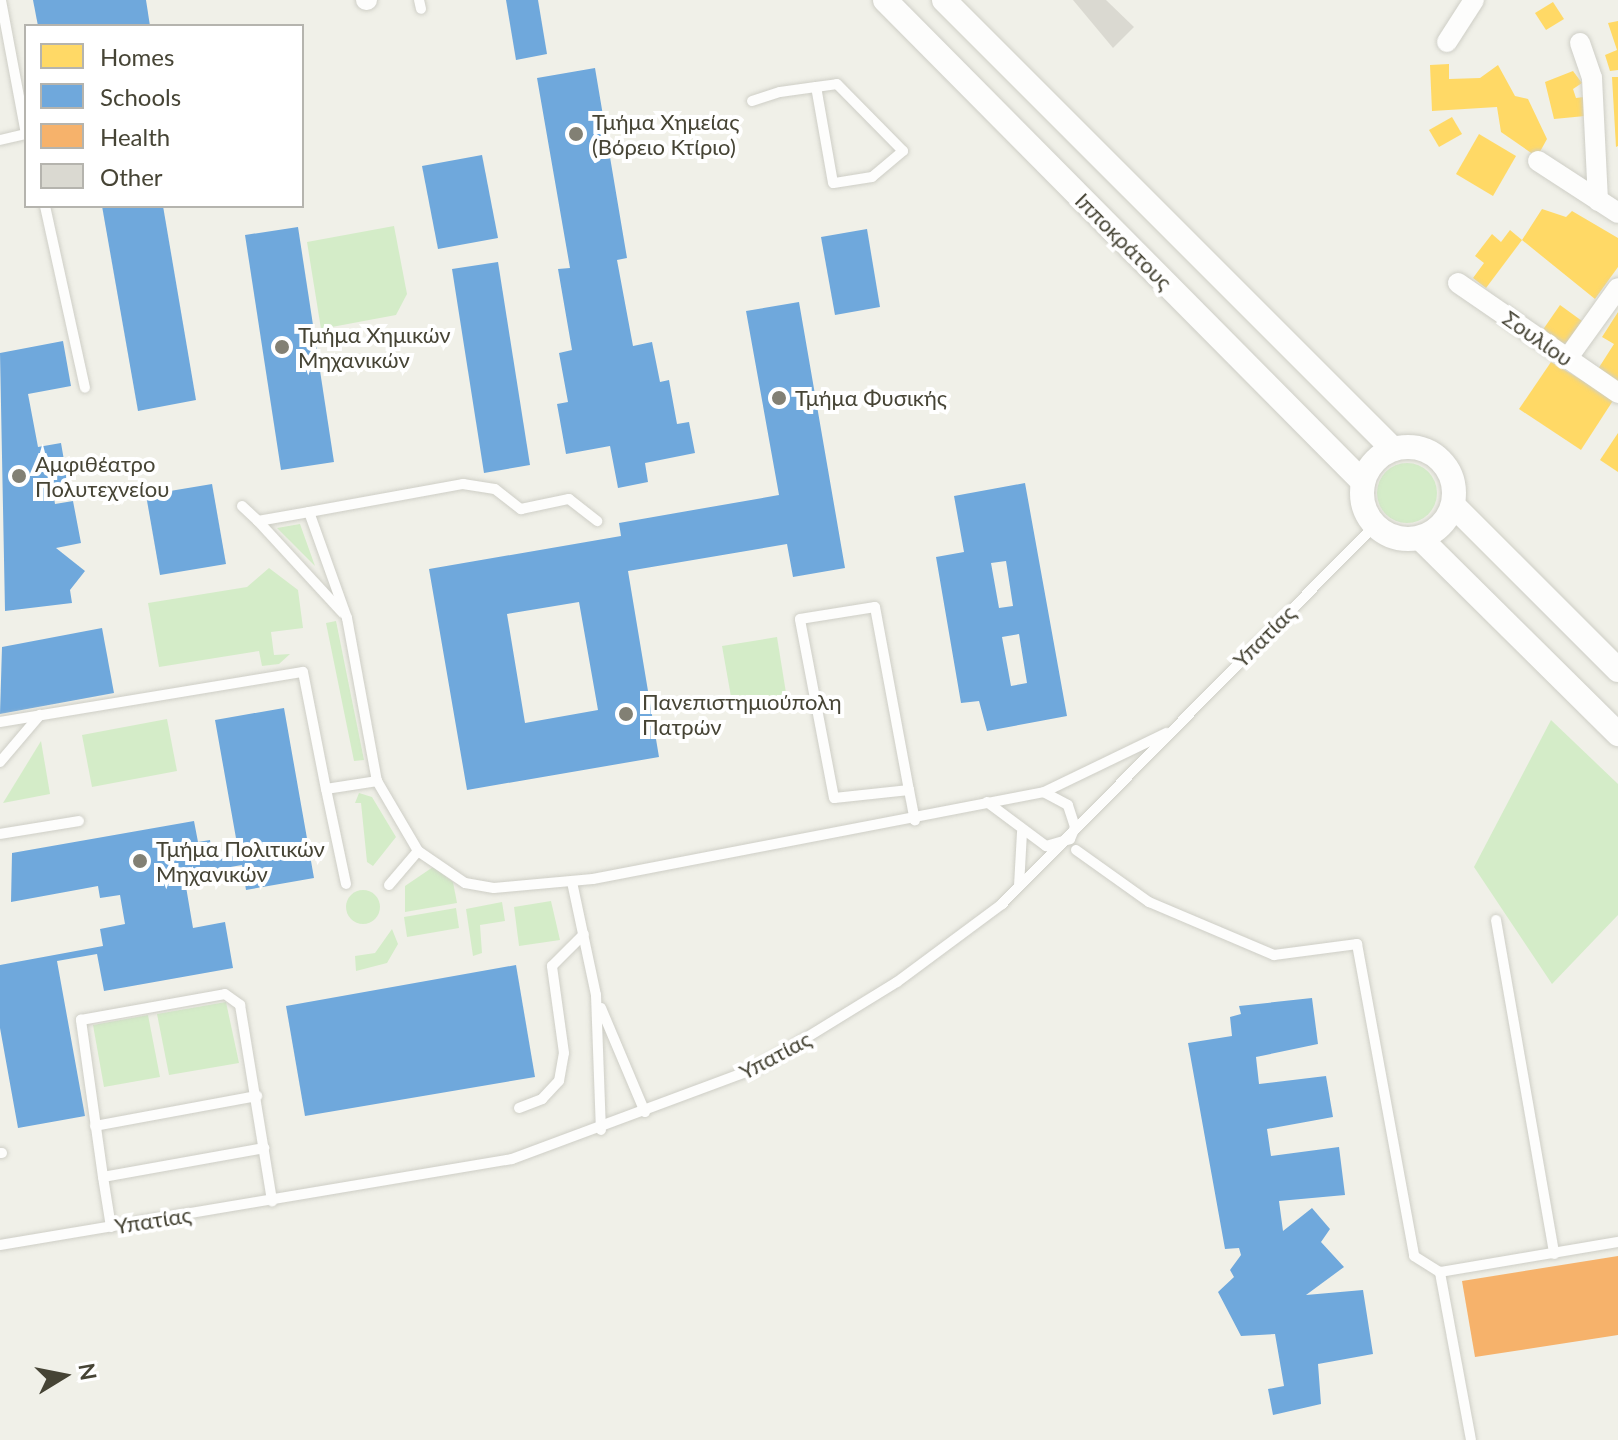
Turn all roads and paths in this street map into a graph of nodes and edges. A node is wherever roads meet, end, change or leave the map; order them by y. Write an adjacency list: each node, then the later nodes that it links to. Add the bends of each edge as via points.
1 (1, 0): 9 (lane)
2 (885, 0): 22 (street, Ιπποκράτους)
3 (944, 0): 21 (street, Ιπποκράτους)
4 (1474, 0): 5 (street)
5 (1447, 42)
6 (1580, 43): 13 (street, via 1592,78)
7 (816, 87): 7 (lane, via 837,84 903,151 872,177 833,183); 8 (lane)
8 (752, 101)
9 (24, 124)
10 (24, 135): 11 (lane)
11 (0, 140)
12 (1538, 161): 13 (street)
13 (1598, 201): 15 (street)
14 (45, 208): 19 (lane)
15 (1618, 213)
16 (1458, 283): 18 (street, Σουλίου)
17 (1618, 288): 18 (street)
18 (1567, 359): 20 (street, Σουλίου)
19 (85, 388)
20 (1618, 393)
21 (1393, 449): 22 (street, via 1374,461); 24 (street, via 1435,455 1452,479)
22 (1363, 482): 28 (street)
23 (242, 506): 26 (lane)
24 (1454, 506): 29 (street); 31 (street)
25 (309, 512): 26 (lane); 27 (lane, via 463,484 495,489 521,509 569,499); 30 (lane)
26 (258, 521): 30 (lane)
27 (597, 521)
28 (1374, 526): 29 (street, via 1391,537); 34 (lane, Υπατίας)
29 (1420, 538): 35 (street)
30 (347, 618): 37 (lane)
31 (1618, 670)
32 (41, 715): 33 (lane); 36 (lane); 38 (lane, via 303,672)
33 (0, 722)
34 (1175, 727): 40 (lane); 46 (lane, Υπατίας)
35 (1618, 734)
36 (0, 762)
37 (377, 781): 38 (lane); 48 (lane)
38 (326, 789): 50 (lane)
39 (909, 790): 39 (lane, via 875,607 800,619 834,798); 42 (lane)
40 (1044, 792): 41 (lane); 46 (lane, via 1068,805 1075,827)
41 (987, 802): 42 (lane); 44 (lane)
42 (915, 820): 49 (lane)
43 (79, 821): 45 (lane)
44 (1022, 832): 46 (lane, via 1046,846); 52 (lane)
45 (0, 834)
46 (1070, 839): 52 (lane, Υπατίας)
47 (1076, 850): 68 (lane, via 1149,902 1274,955 1357,944 1414,1256)
48 (418, 851): 49 (lane, via 465,883); 51 (lane)
49 (572, 882): 54 (lane)
50 (346, 884)
51 (389, 885)
52 (1018, 888): 58 (lane, Υπατίας, via 827,1027 757,1068)
53 (1496, 920): 67 (lane)
54 (584, 934): 55 (lane); 57 (lane, via 552,966 564,1053 559,1081 542,1099)
55 (596, 995): 58 (lane); 60 (lane)
56 (257, 1096): 59 (lane); 59 (lane, via 235,996 90,1015 78,1030); 61 (lane)
57 (519, 1108)
58 (645, 1112): 60 (lane, Υπατίας)
59 (95, 1126): 62 (lane)
60 (601, 1130): 63 (lane, Υπατίας, via 512,1159)
61 (264, 1148): 62 (lane); 63 (lane)
62 (103, 1177): 64 (lane)
63 (272, 1201): 64 (lane, Υπατίας)
64 (111, 1227): 66 (lane, Υπατίας)
65 (1618, 1242): 67 (lane)
66 (0, 1245)
67 (1554, 1254): 68 (lane)
68 (1440, 1272): 69 (lane)
69 (1471, 1440)

